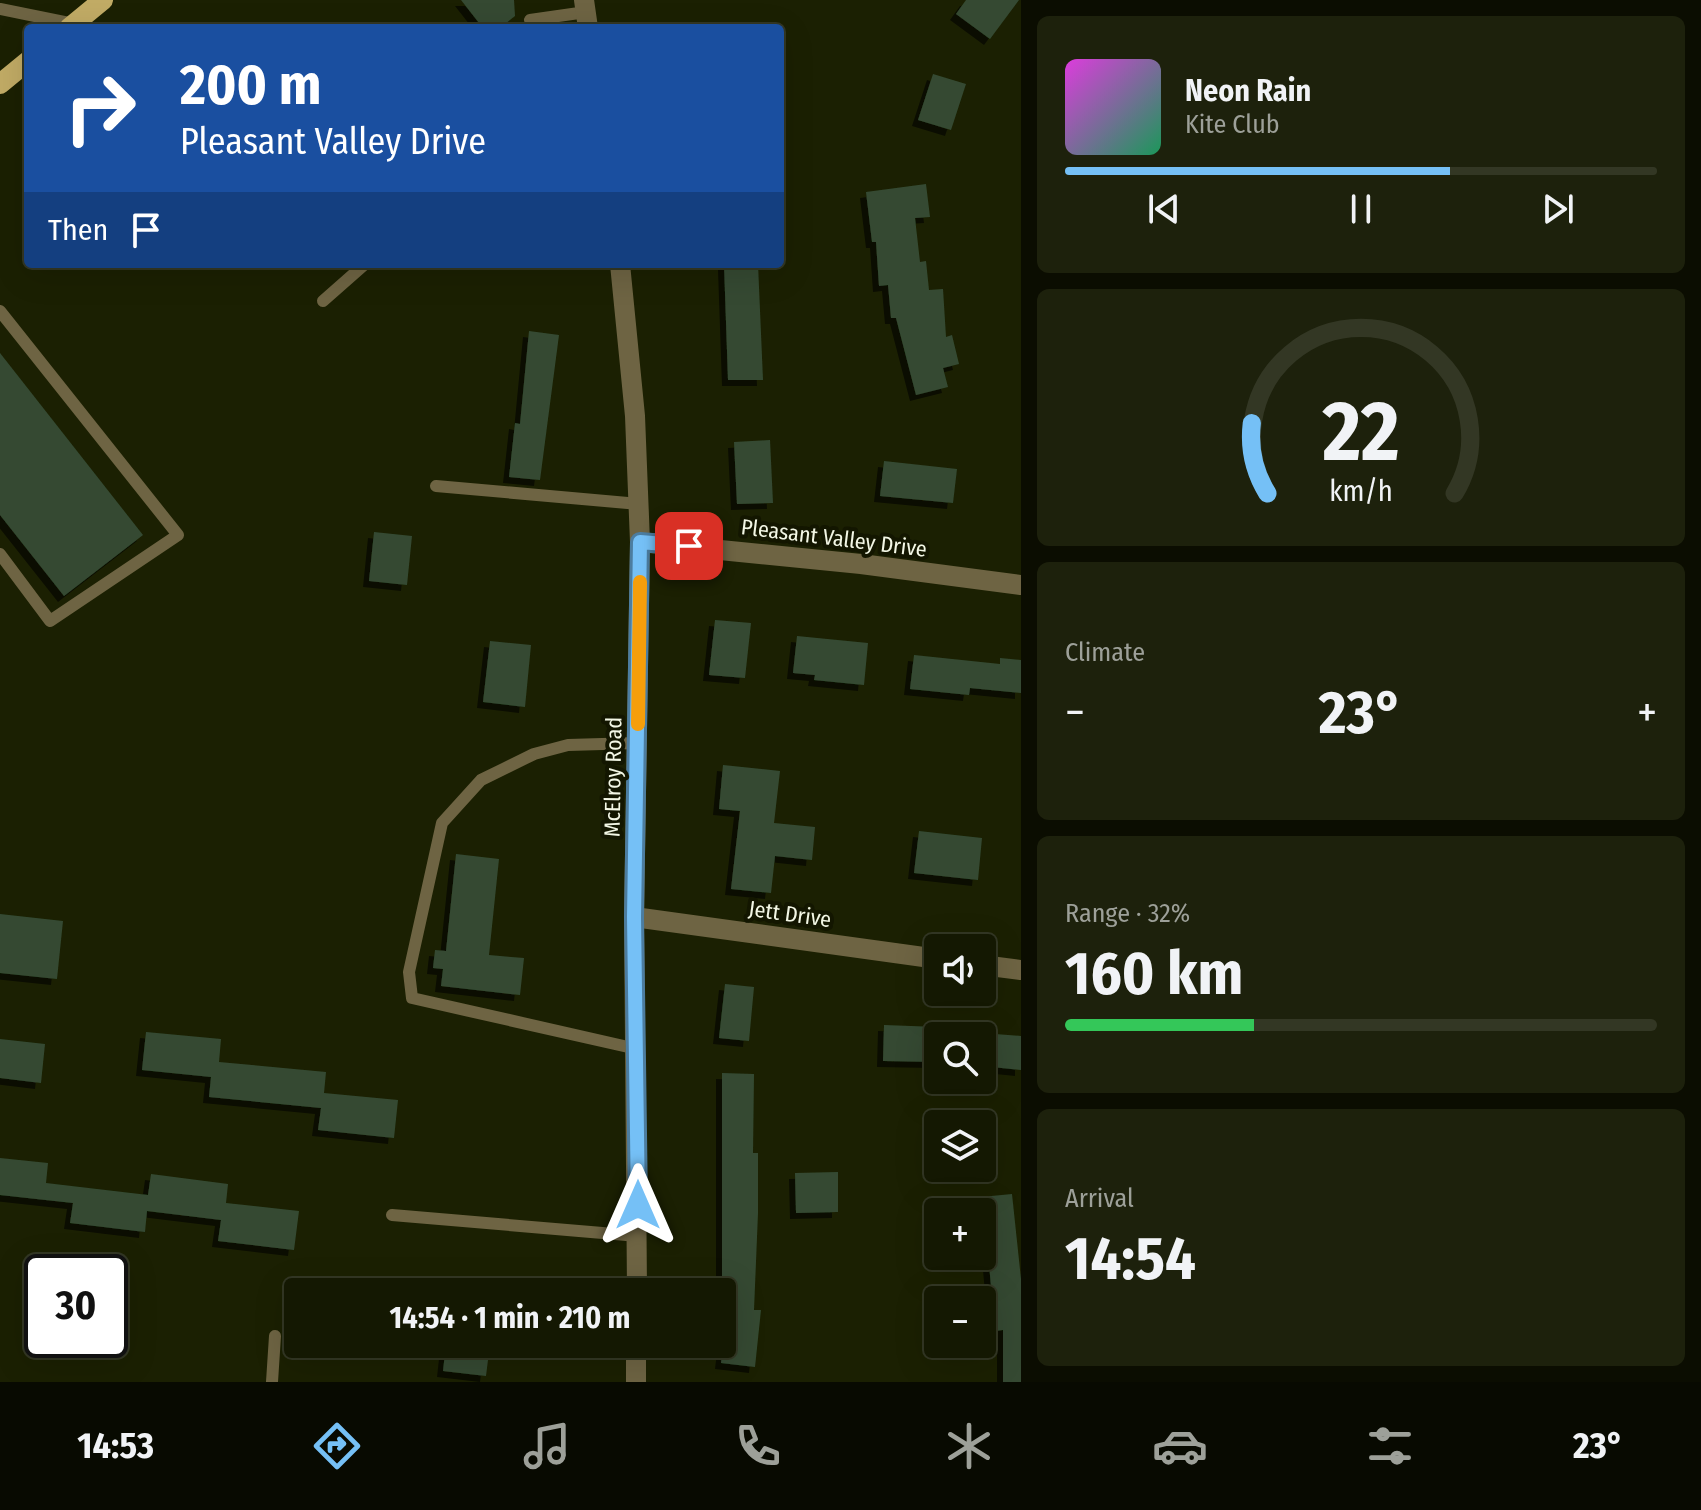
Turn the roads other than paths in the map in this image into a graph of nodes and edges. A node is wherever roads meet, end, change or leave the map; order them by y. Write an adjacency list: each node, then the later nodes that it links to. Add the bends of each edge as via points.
1 (103, 0): 6 (main road)
2 (0, 9): 5 (lane)
3 (586, 13): 4 (lane)
4 (530, 20)
5 (63, 24)
6 (73, 24)
7 (24, 64): 8 (main road)
8 (0, 84)
9 (360, 268): 11 (lane)
10 (620, 268): 14 (street, McElroy Road)
11 (323, 301)
12 (0, 311): 16 (lane, via 178,535 50,621)
13 (436, 486): 14 (lane)
14 (639, 504): 15 (street, McElroy Road)
15 (640, 542): 17 (street, Pleasant Valley Drive); 18 (street, McElroy Road)
16 (0, 554)
17 (1021, 585)
18 (637, 743): 19 (street, McElroy Road); 23 (lane, via 568,745 534,754 481,780 442,823 409,972 412,998)
19 (634, 917): 20 (street, Jett Drive); 23 (street, McElroy Road)
20 (924, 957)
21 (996, 967): 22 (street)
22 (1021, 970)
23 (637, 1049): 25 (street, McElroy Road)
24 (392, 1215): 25 (lane)
25 (638, 1236): 26 (street, McElroy Road)
26 (637, 1278)
27 (275, 1336): 29 (lane)
28 (636, 1358): 30 (street)
29 (272, 1382)
30 (636, 1382)

